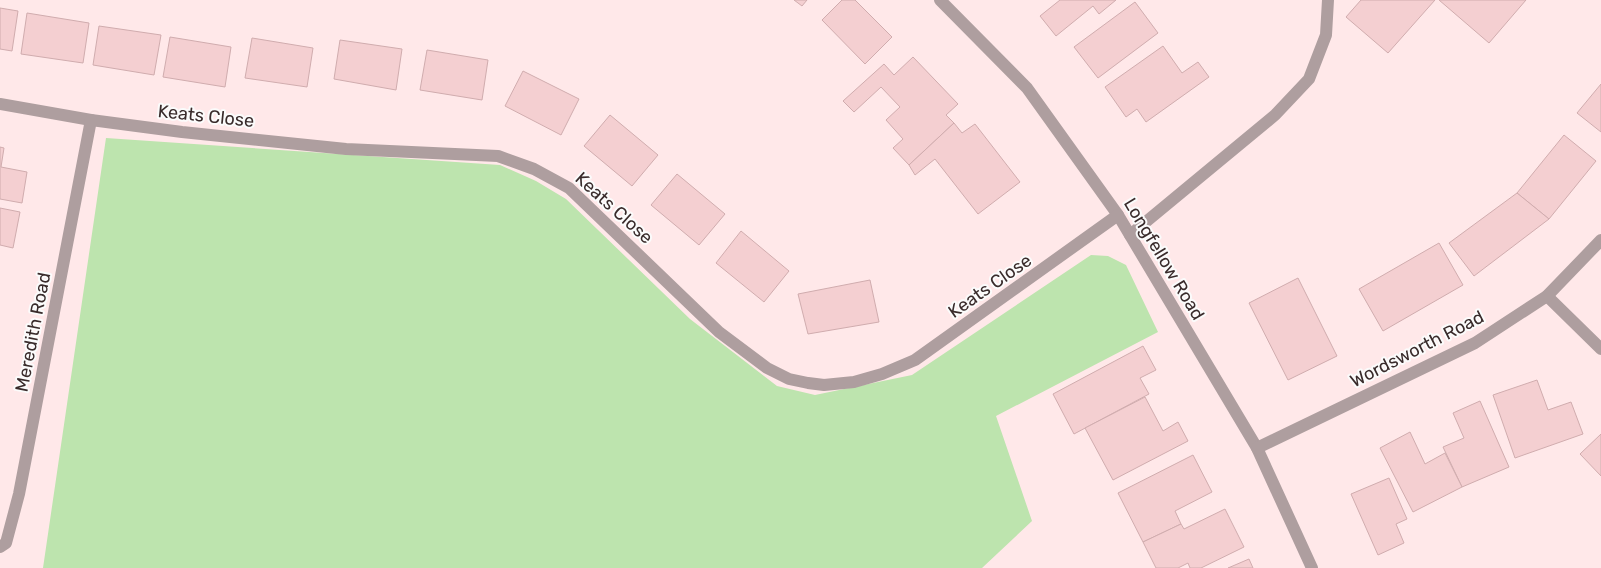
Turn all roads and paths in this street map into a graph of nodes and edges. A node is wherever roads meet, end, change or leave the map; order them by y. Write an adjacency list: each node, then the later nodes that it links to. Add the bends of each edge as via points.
1 (940, 0): 5 (street, Longfellow Road, via 1026,88)
2 (1328, 0): 6 (street, via 1326,35 1309,79 1275,115)
3 (0, 104): 4 (street, Keats Close)
4 (91, 120): 5 (street, Keats Close, via 346,149 498,156 534,169 569,188 720,332 767,368 789,379 816,384 854,382 916,360); 11 (street, Meredith Road, via 19,494 6,543)
5 (1118, 215): 6 (street, Longfellow Road)
6 (1130, 236): 10 (street, Longfellow Road)
7 (1601, 240): 8 (street, Wordsworth Road)
8 (1547, 296): 9 (street); 10 (street, Wordsworth Road, via 1475,343)
9 (1601, 349)
10 (1257, 448): 12 (street, Longfellow Road)
11 (0, 547)
12 (1312, 568)

